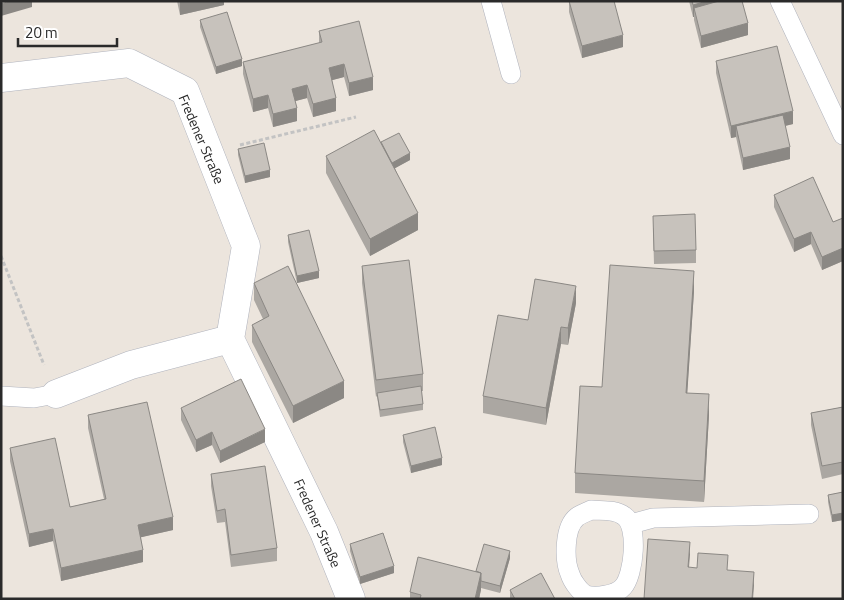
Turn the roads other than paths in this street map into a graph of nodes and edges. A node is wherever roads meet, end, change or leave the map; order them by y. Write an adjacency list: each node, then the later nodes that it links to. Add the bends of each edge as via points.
1 (492, 1): 3 (lane)
2 (780, 1): 5 (lane)
3 (511, 74)
4 (1, 78): 6 (street, Fredener Straße, via 129,63 185,91 246,246)
5 (843, 135)
6 (230, 339): 7 (street, via 131,365); 12 (street, Fredener Straße, via 324,532)
7 (56, 394): 8 (lane, via 34,398)
8 (1, 396)
9 (809, 514): 10 (lane, via 653,518)
10 (631, 524): 11 (lane, via 634,538 630,573 623,587); 11 (lane, via 626,516 617,512 591,510 576,517 568,529 566,556 570,574 586,595)
11 (598, 597)
12 (351, 599)

